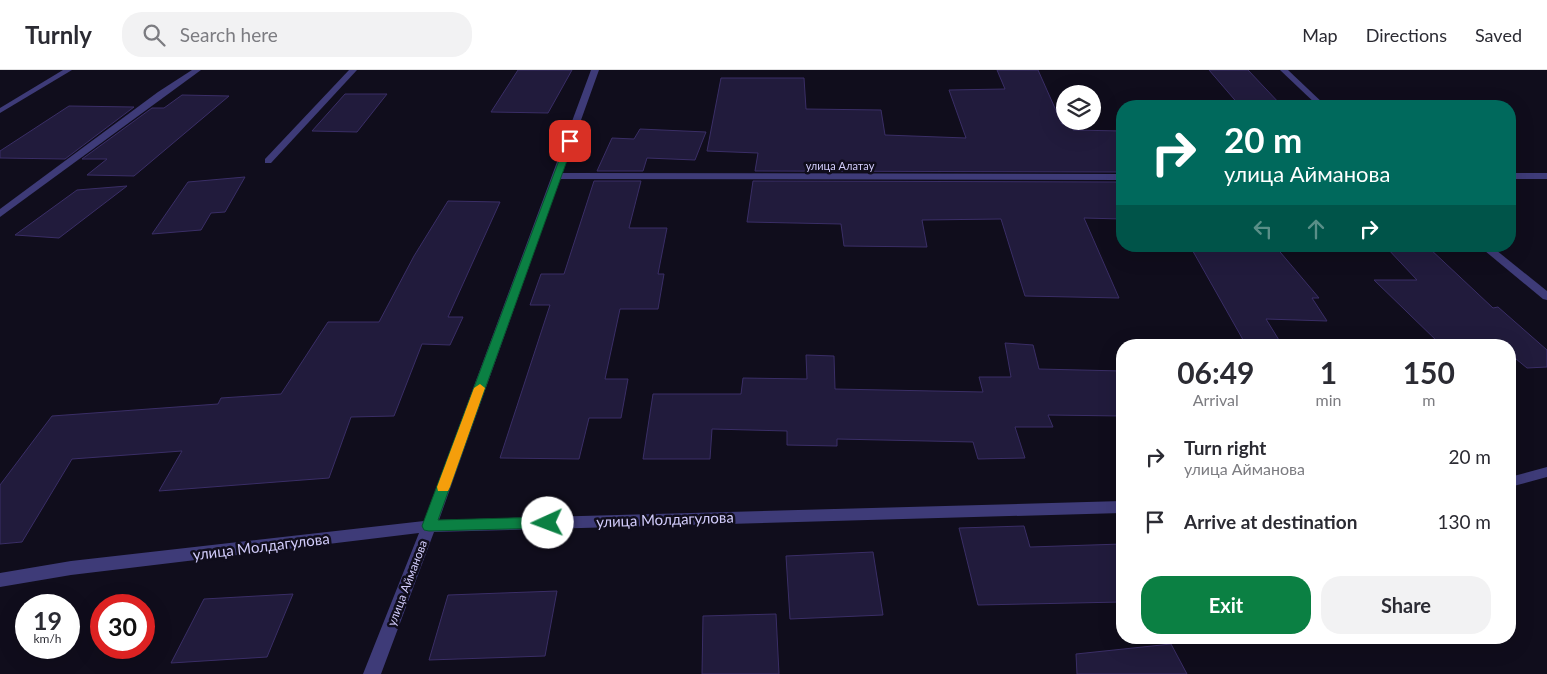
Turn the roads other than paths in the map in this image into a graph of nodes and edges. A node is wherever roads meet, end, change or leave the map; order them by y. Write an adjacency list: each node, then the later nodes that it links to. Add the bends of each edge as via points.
1 (68, 70): 7 (street)
2 (197, 70): 13 (street)
3 (353, 70): 8 (street)
4 (595, 70): 9 (street, улица Айманова)
5 (1284, 70): 6 (street)
6 (1316, 100)
7 (0, 111)
8 (268, 161)
9 (558, 176): 12 (street, улица Алатау); 19 (street, улица Айманова)
10 (1516, 176): 11 (street)
11 (1547, 176)
12 (1116, 177)
13 (0, 214)
14 (1491, 252): 15 (street)
15 (1547, 297)
16 (1547, 472): 17 (street)
17 (1516, 480)
18 (1116, 507): 19 (street, улица Молдагулова)
19 (429, 526): 20 (street, улица Молдагулова, via 71,568); 21 (street, улица Айманова)
20 (0, 580)
21 (372, 674)

